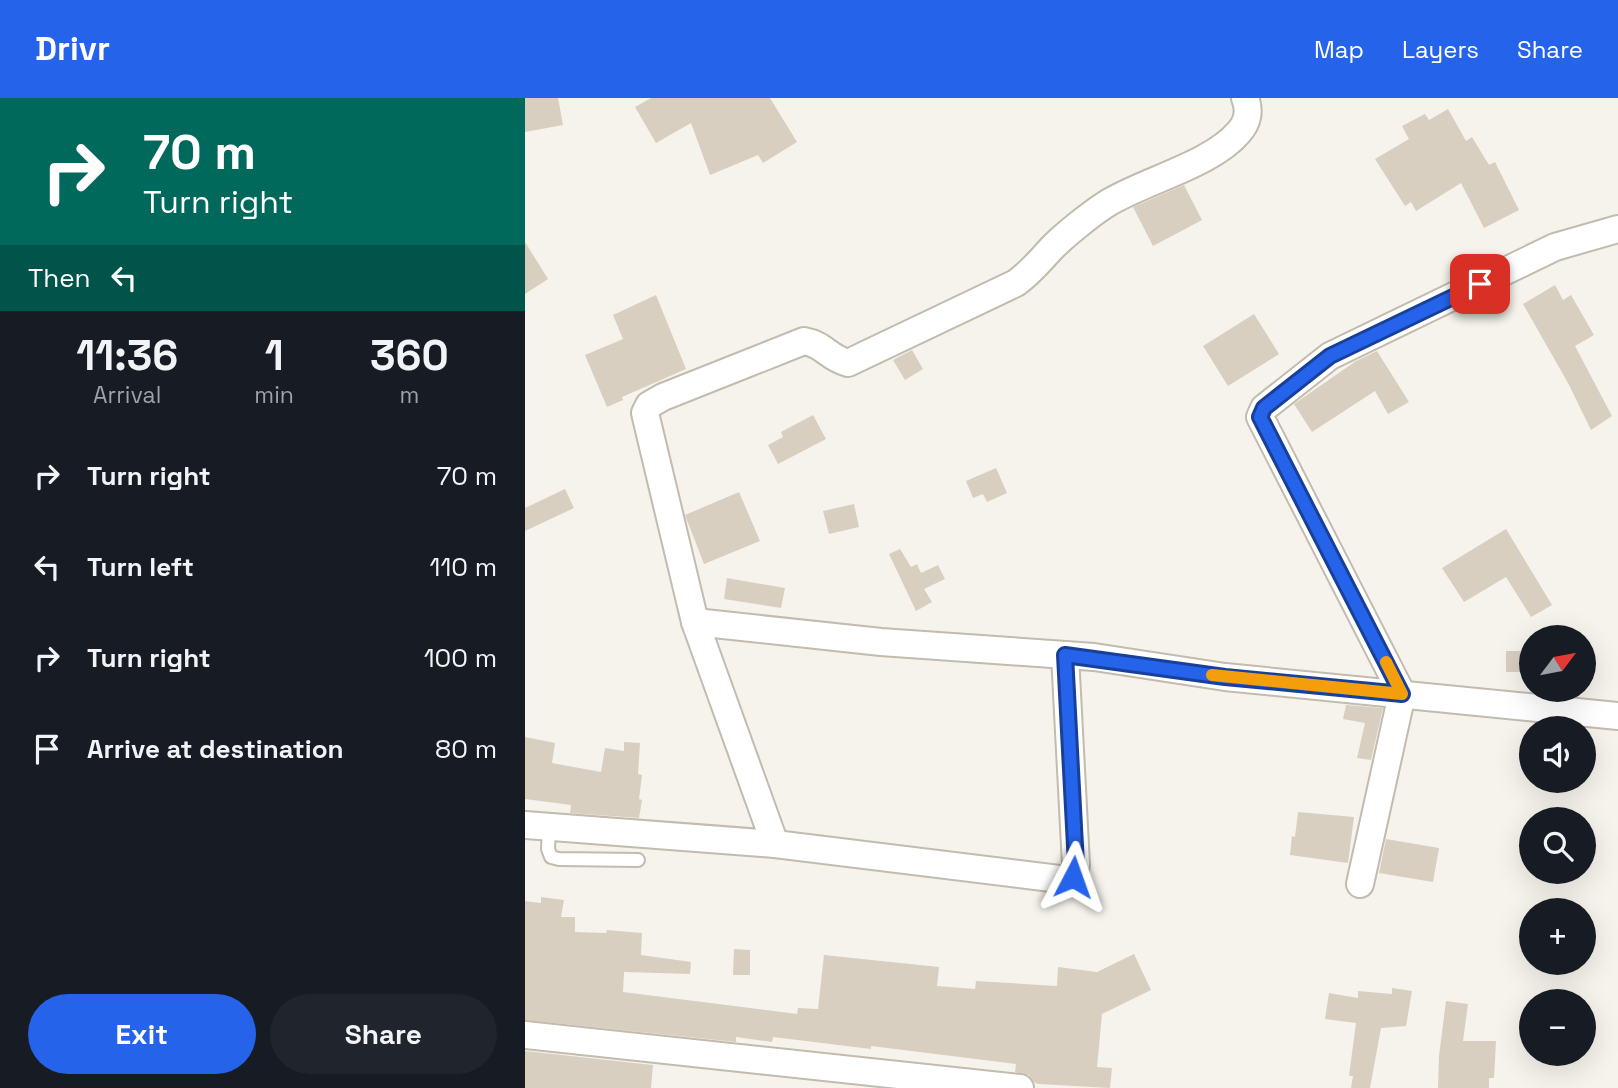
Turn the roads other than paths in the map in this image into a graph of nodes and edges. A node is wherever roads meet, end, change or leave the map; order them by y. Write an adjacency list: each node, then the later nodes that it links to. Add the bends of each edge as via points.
1 (1245, 98): 3 (street, via 1248,117 1239,132 1212,154 1107,204 1016,283 848,363 832,358 819,344 804,341 649,405 645,413)
2 (1618, 229): 5 (street, via 1555,247 1330,356 1264,408 1260,417)
3 (695, 622): 4 (street); 8 (street)
4 (1065, 655): 5 (street); 8 (street, via 1076,853 1073,877 992,872)
5 (1402, 694): 6 (street); 10 (street)
6 (1618, 716)
7 (537, 826): 8 (street); 9 (lane, via 551,857)
8 (775, 844)
9 (638, 860)
10 (1360, 884)
11 (525, 1034): 12 (street)
12 (1020, 1088)

